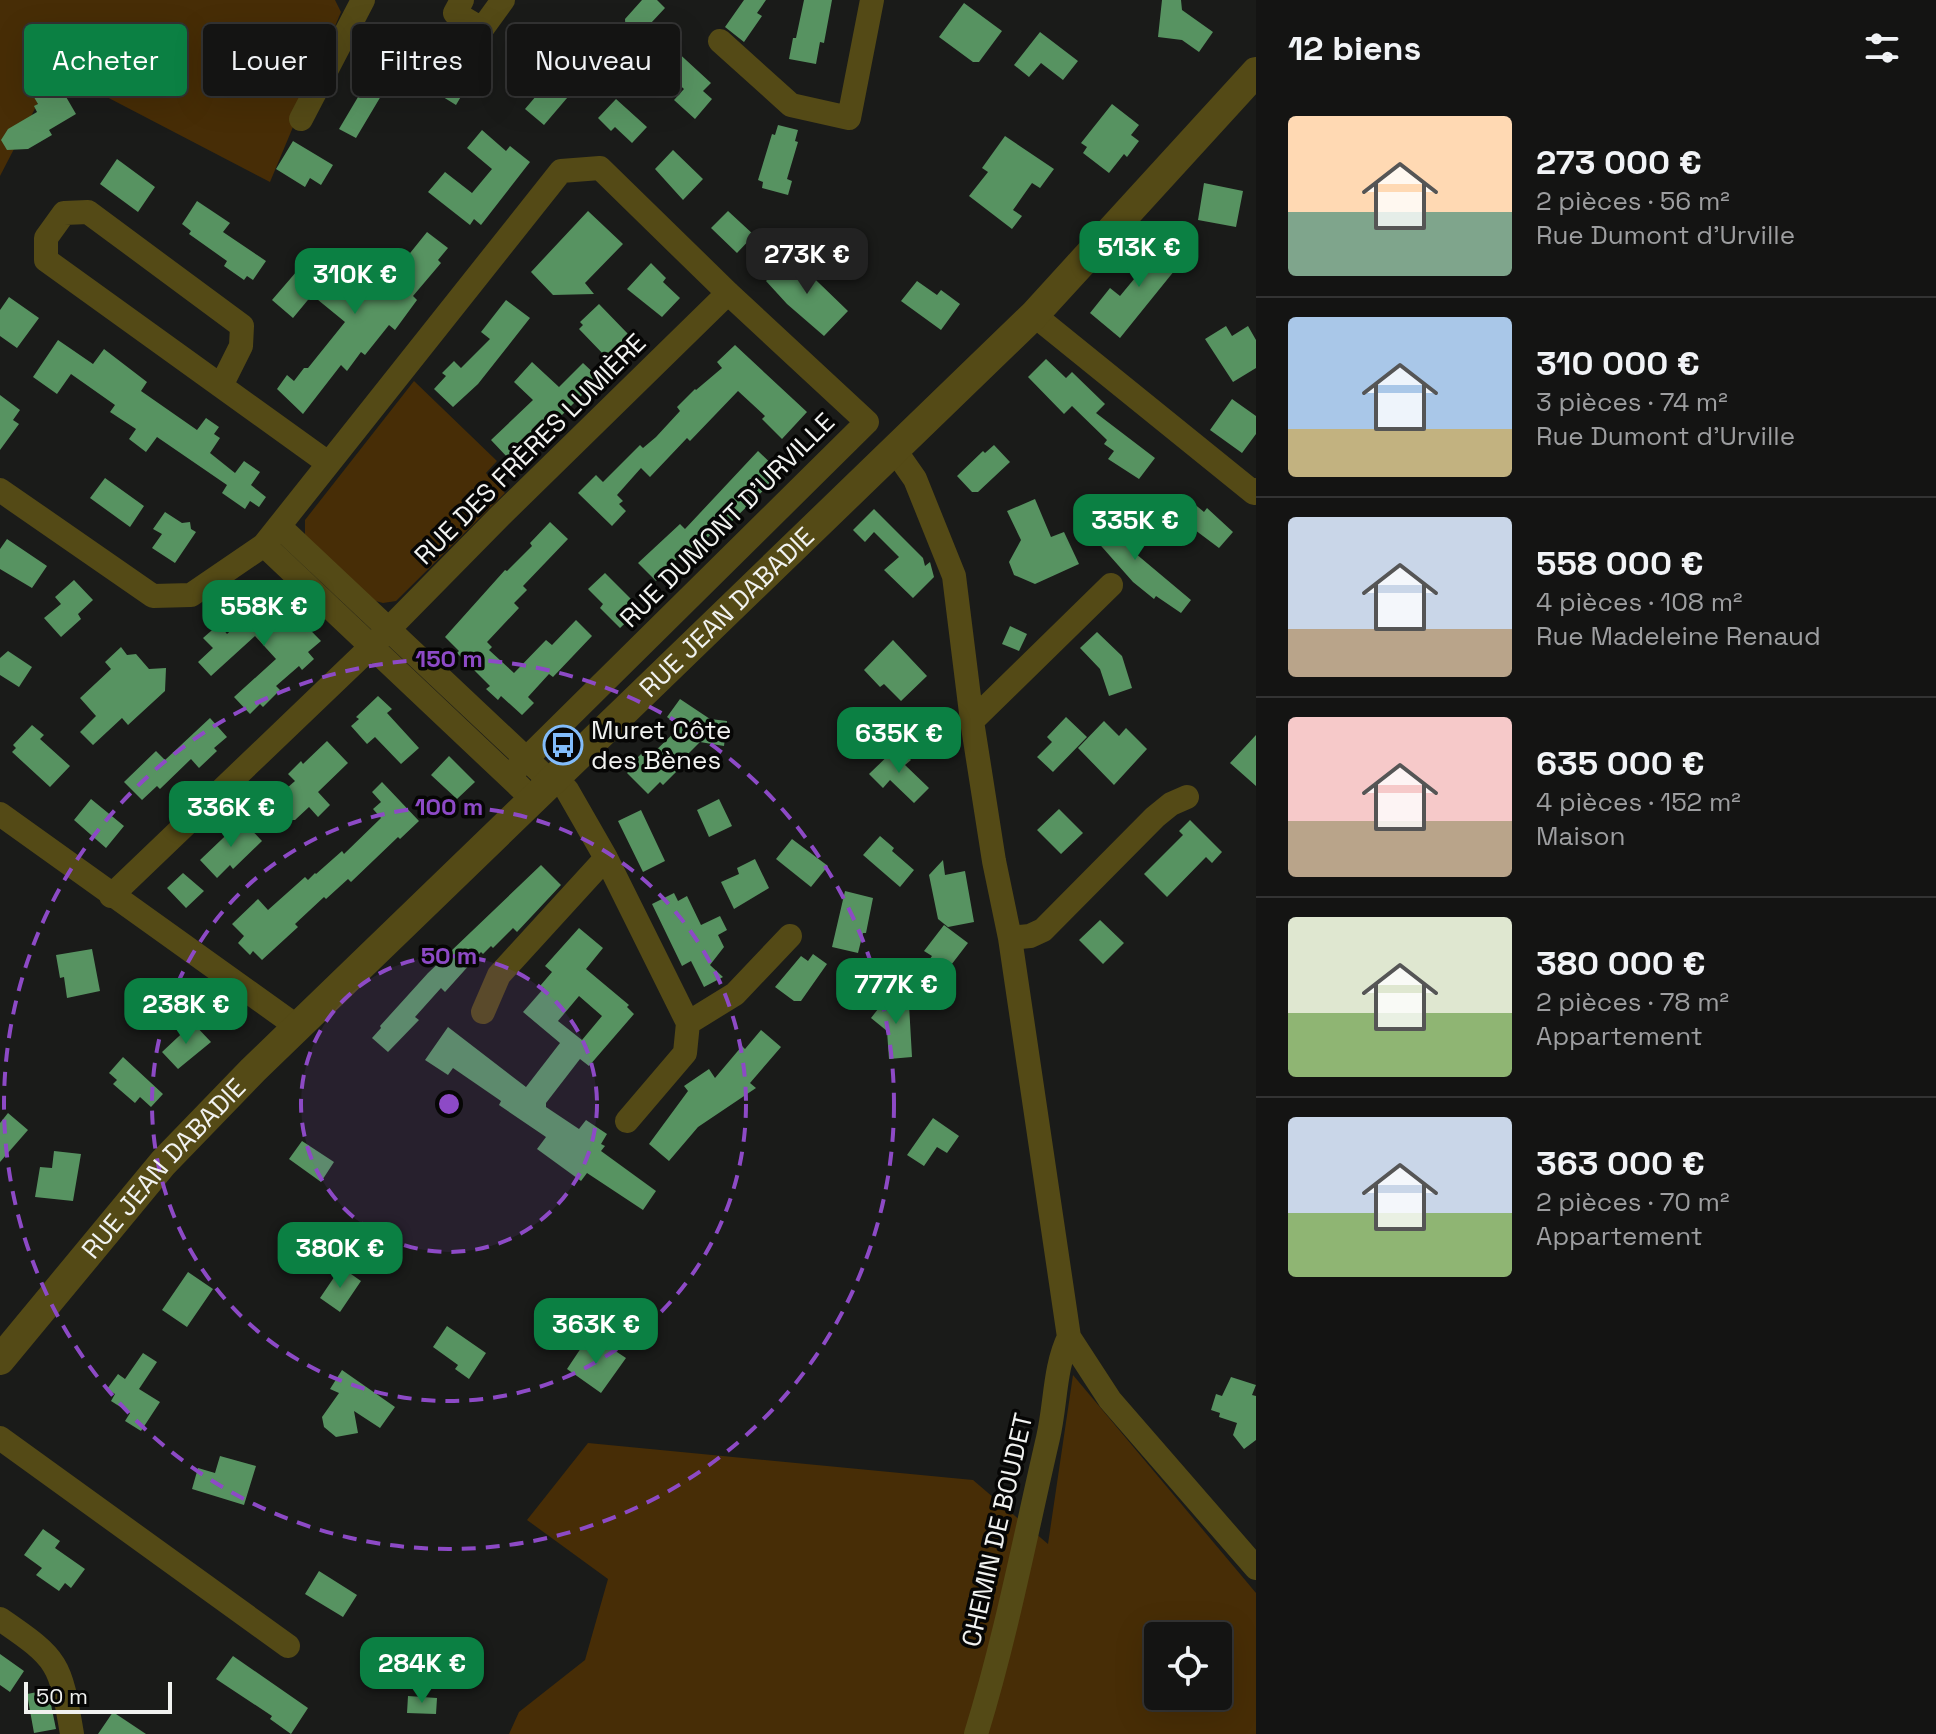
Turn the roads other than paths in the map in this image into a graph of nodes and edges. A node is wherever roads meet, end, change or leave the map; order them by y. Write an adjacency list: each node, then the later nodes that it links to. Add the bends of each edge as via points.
1 (363, 0): 7 (street)
2 (462, 0): 3 (street, via 455,13 482,29)
3 (503, 0)
4 (872, 0): 5 (street, via 849,118 791,105)
5 (720, 41)
6 (1256, 72): 9 (street, RUE JEAN DABADIE)
7 (301, 119)
8 (728, 293): 12 (street, RUE DUMONT D'URVILLE, via 600,168 561,171); 17 (street, RUE DES FRÈRES LUMIÈRE); 19 (street, RUE DUMONT D'URVILLE, via 867,422)
9 (1034, 315): 11 (street, RUE JEAN DABADIE); 14 (street)
10 (221, 386): 10 (street, via 241,346 242,326 88,212 64,213 46,238 46,260); 12 (street)
11 (894, 449): 18 (street, via 915,479 954,576); 20 (street, RUE JEAN DABADIE)
12 (328, 463): 15 (street, RUE DUMONT D'URVILLE)
13 (0, 490): 15 (street, RUE DUMONT D'URVILLE, via 153,596 191,595)
14 (1256, 490)
15 (272, 536): 17 (street)
16 (1111, 585): 18 (street)
17 (381, 637): 19 (street); 24 (street, RUE DES FRÈRES LUMIÈRE)
18 (972, 721): 26 (street)
19 (517, 767): 20 (street)
20 (547, 787): 23 (street, via 567,790); 29 (street, RUE JEAN DABADIE)
21 (1187, 797): 26 (street, via 1155,817 1043,930)
22 (0, 814): 24 (street)
23 (606, 858): 27 (street, via 499,975); 28 (street)
24 (111, 896): 29 (street)
25 (790, 936): 28 (street, via 735,994)
26 (1010, 938): 31 (street)
27 (483, 1012)
28 (688, 1023): 30 (street, via 685,1053)
29 (299, 1028): 32 (street, RUE JEAN DABADIE, via 163,1163)
30 (627, 1121)
31 (1069, 1337): 34 (street, via 1110,1400); 38 (street, CHEMIN DE BOUDET)
32 (0, 1360)
33 (0, 1438): 36 (street)
34 (1256, 1568)
35 (0, 1619): 37 (street, via 52,1659)
36 (288, 1646)
37 (72, 1734)
38 (976, 1734)

